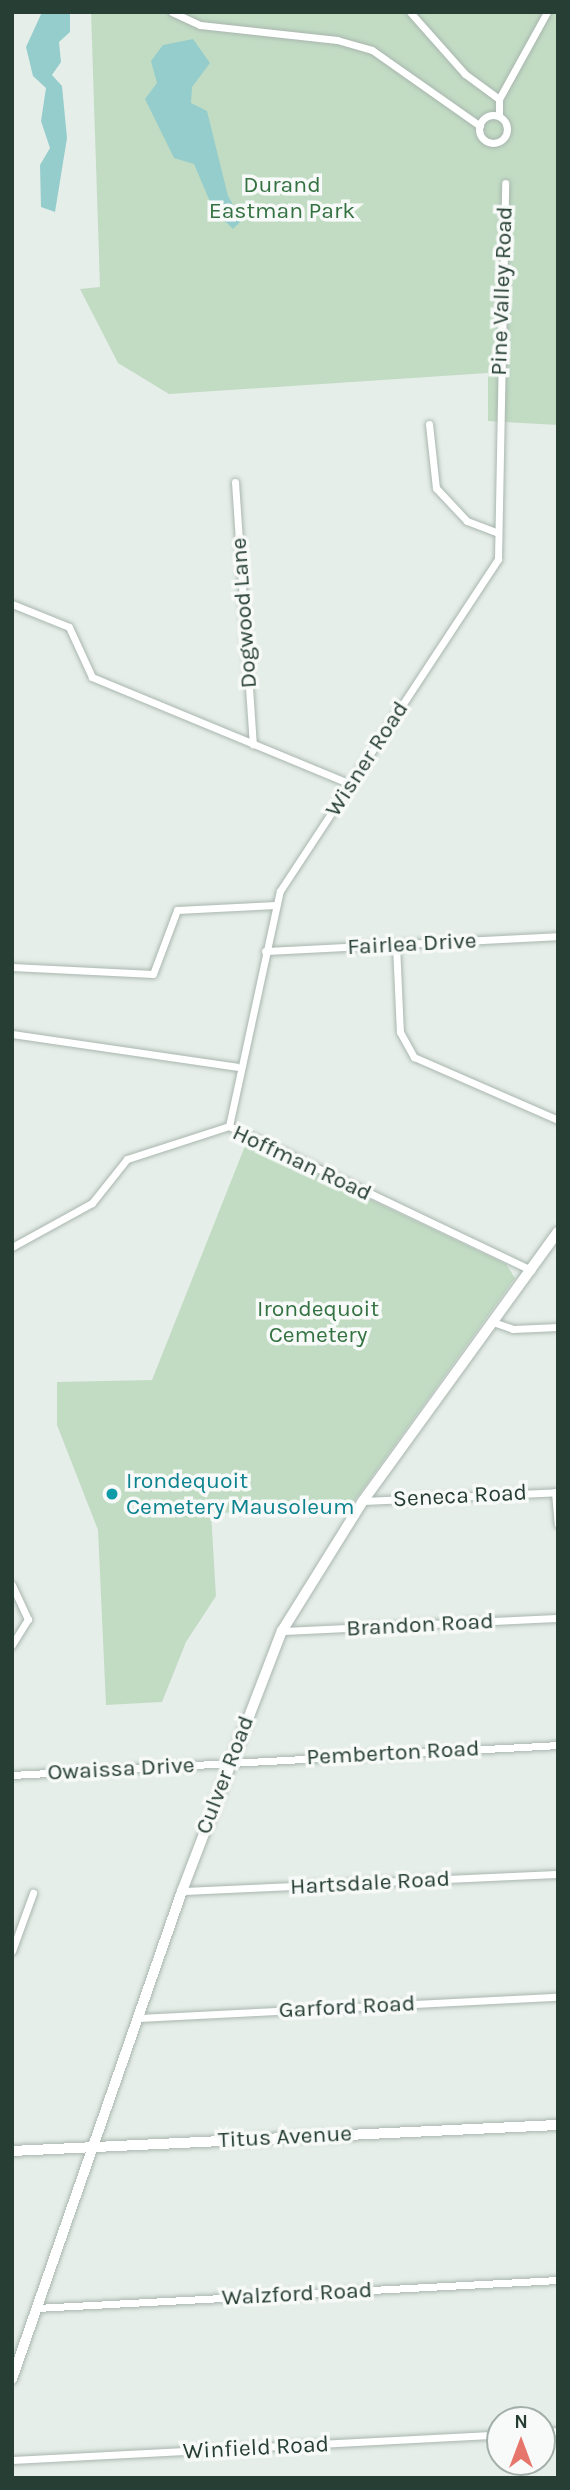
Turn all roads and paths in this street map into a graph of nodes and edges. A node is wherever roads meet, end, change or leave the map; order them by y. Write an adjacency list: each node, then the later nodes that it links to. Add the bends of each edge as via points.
1 (172, 12): 6 (street, via 205,25 337,40 372,50)
2 (410, 12): 4 (street, via 465,74)
3 (547, 12): 4 (street)
4 (499, 99): 5 (street)
5 (499, 116): 6 (street, via 487,117); 6 (street, via 507,127 502,140 484,139)
6 (480, 126)
7 (505, 183): 8 (street, Pine Valley Road)
8 (499, 398): 11 (street, Wisner Road)
9 (429, 424): 11 (street, via 433,484 467,521)
10 (234, 482): 13 (street, Dogwood Lane)
11 (498, 533): 14 (street, Wisner Road, via 498,559)
12 (12, 604): 13 (street, via 69,627 92,677)
13 (253, 744): 14 (street)
14 (350, 784): 15 (street, Wisner Road)
15 (276, 905): 18 (street, Wisner Road); 19 (street, via 177,910 157,971 147,976)
16 (558, 936): 17 (street, Fairlea Drive)
17 (396, 945): 18 (street, Fairlea Drive); 22 (street, via 400,1032 414,1057)
18 (265, 951): 21 (street, Wisner Road)
19 (12, 967)
20 (12, 1034): 21 (street)
21 (237, 1067): 23 (street, Wisner Road)
22 (558, 1120)
23 (229, 1126): 25 (street, Hoffman Road, via 127,1159 92,1203); 26 (street, Hoffman Road)
24 (558, 1232): 26 (main road, Culver Road)
25 (12, 1247)
26 (531, 1270): 27 (main road, Culver Road)
27 (493, 1322): 28 (street, via 513,1329); 30 (main road, Culver Road)
28 (558, 1327)
29 (556, 1492): 30 (street, Seneca Road); 31 (street)
30 (363, 1501): 34 (main road, Culver Road)
31 (558, 1524)
32 (12, 1585): 35 (street, via 28,1619)
33 (558, 1618): 34 (street, Brandon Road)
34 (282, 1631): 37 (main road, Culver Road)
35 (12, 1645)
36 (558, 1745): 37 (street, Pemberton Road)
37 (229, 1764): 38 (street, Owaissa Drive); 40 (main road, Culver Road)
38 (12, 1775)
39 (558, 1874): 40 (street, Hartsdale Road)
40 (182, 1891): 44 (main road, Culver Road)
41 (33, 1894): 42 (street)
42 (12, 1951)
43 (558, 1997): 44 (street, Garford Road)
44 (136, 2018): 46 (main road, Culver Road)
45 (558, 2125): 46 (main road, Titus Avenue)
46 (90, 2147): 47 (main road, Titus Avenue); 49 (main road, Culver Road)
47 (12, 2151)
48 (558, 2280): 49 (street, Walzford Road)
49 (36, 2308): 50 (main road, Culver Road)
50 (12, 2379)
51 (486, 2435): 52 (street, Winfield Road)
52 (12, 2460)

